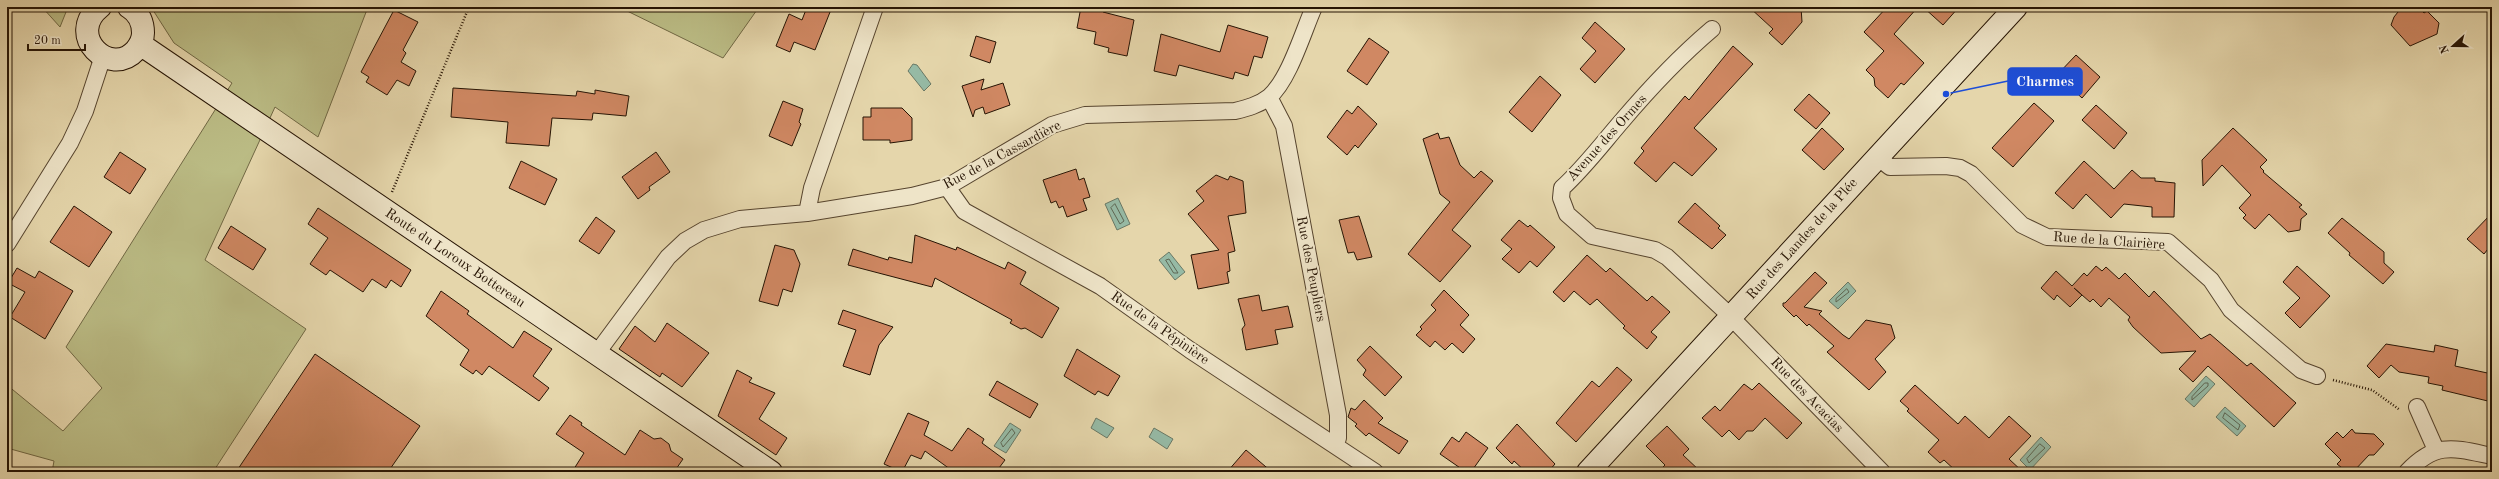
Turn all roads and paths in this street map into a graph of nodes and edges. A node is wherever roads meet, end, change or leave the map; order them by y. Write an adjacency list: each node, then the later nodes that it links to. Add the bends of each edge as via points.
1 (129, 7): 8 (main road, via 140,17 143,26)
2 (469, 7): 13 (path)
3 (875, 7): 14 (street, via 812,188)
4 (1314, 7): 10 (street, Rue de la Cassardière, via 1283,80)
5 (2016, 7): 11 (main road, Rue des Landes de la Plée)
6 (92, 9): 9 (main road, via 88,21 88,38 96,52)
7 (1712, 29): 16 (street, Avenue des Ormes, via 1690,47 1622,120 1578,174 1562,188 1561,198 1567,214 1592,236 1655,250 1667,257)
8 (140, 44): 9 (main road, via 135,51 124,57 111,59); 13 (main road, Route du Loroux Bottereau)
9 (103, 56): 15 (street, via 85,111 70,143)
10 (1269, 97): 12 (street, Rue de la Cassardière, via 1252,107 1235,111 1085,115 1052,125); 21 (street, Rue des Peupliers, via 1286,134 1338,415 1338,438)
11 (1877, 157): 16 (main road, Rue des Landes de la Plée); 18 (street, Rue de la Clairière, via 1890,167 1960,168 1971,174 2022,225 2046,237 2168,242 2210,280 2231,310 2301,370)
12 (947, 187): 14 (street, Rue de la Cassardière, via 912,196); 21 (street, Rue de la Pépinière, via 964,211 1100,286 1190,350)
13 (384, 210): 17 (main road, Route du Loroux Bottereau)
14 (807, 213): 17 (street, Rue de la Cassardière, via 740,219 704,230 685,241 668,256)
15 (7, 244)
16 (1731, 317): 27 (main road, Rue des Landes de la Plée); 28 (street, Rue des Acacias)
17 (597, 353): 25 (main road, Route du Loroux Bottereau)
18 (2317, 376): 20 (path, via 2372,390)
19 (2417, 407): 20 (street)
20 (2424, 426): 22 (street)
21 (1335, 445): 24 (street, Rue de la Pépinière)
22 (2436, 450): 23 (street, via 2456,448); 29 (street)
23 (2492, 456)
24 (1354, 466): 26 (street, Rue de la Pépinière)
25 (771, 472)
26 (1375, 472)
27 (1588, 472)
28 (1882, 472)
29 (2407, 472)

